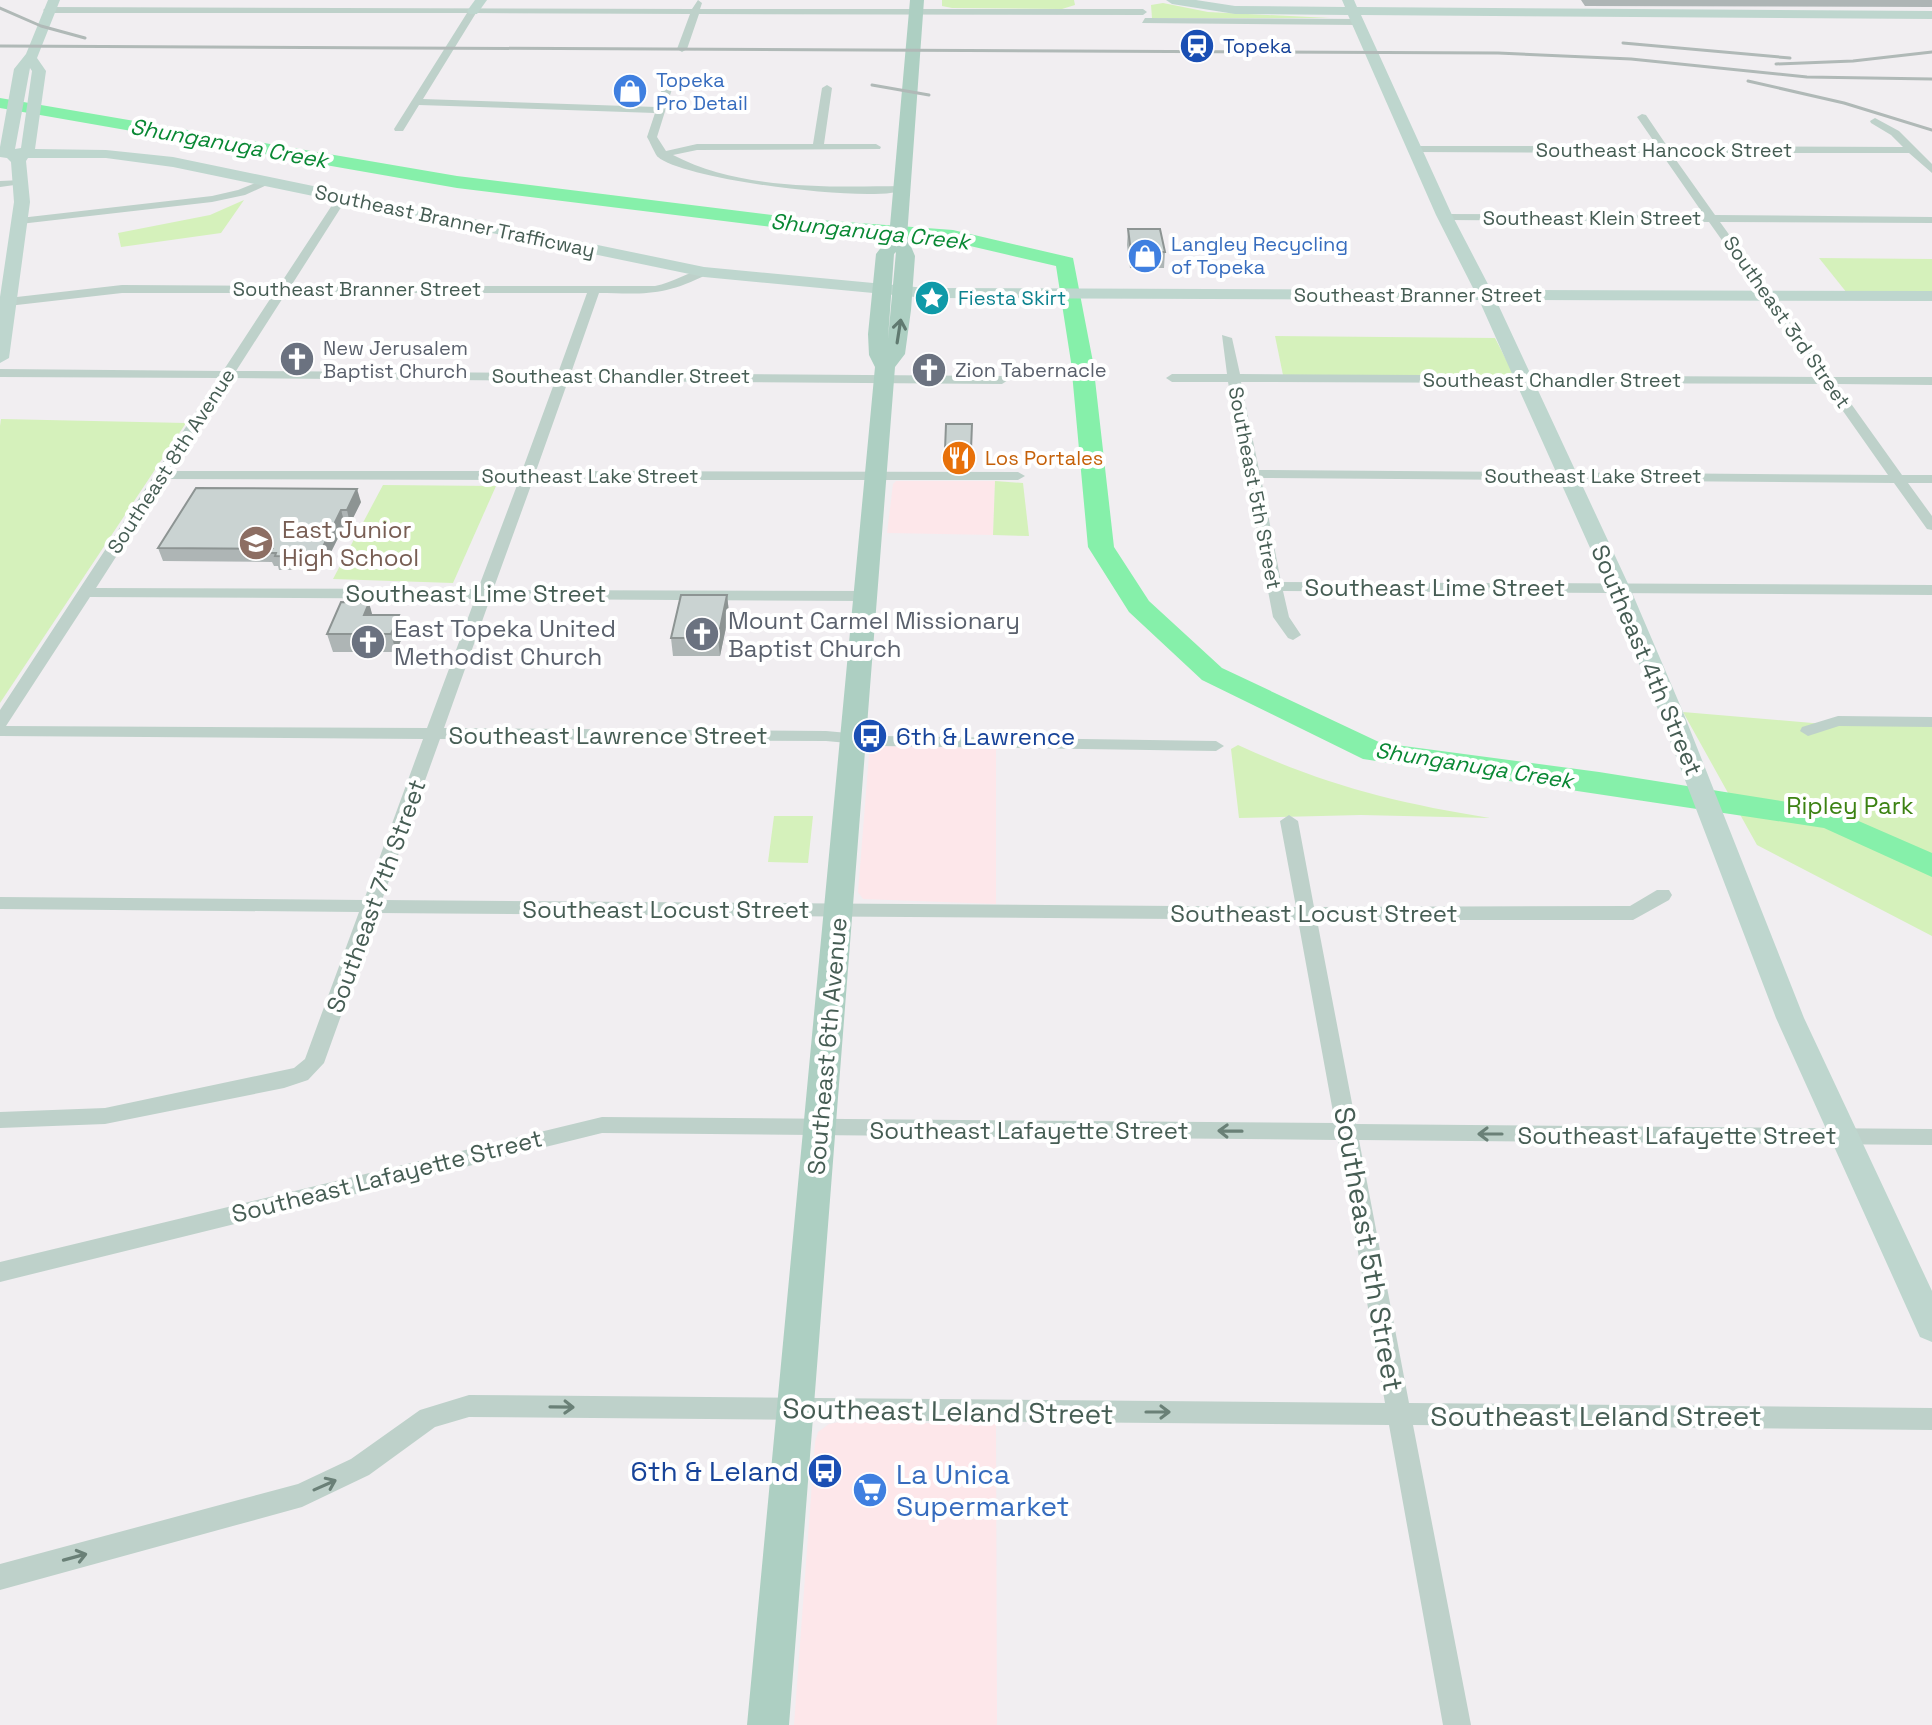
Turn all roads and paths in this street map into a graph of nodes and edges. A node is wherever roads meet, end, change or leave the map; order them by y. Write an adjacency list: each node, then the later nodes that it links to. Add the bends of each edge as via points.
1 (261, 0): 8 (street)
2 (699, 0): 9 (street)
3 (917, 0): 34 (main road, Southeast 6th Avenue)
4 (1149, 0): 12 (street, via 1142,5)
5 (1172, 0): 10 (main road, via 1235,10)
6 (51, 5): 8 (street); 15 (main road)
7 (477, 6): 8 (street); 9 (street); 18 (street)
8 (251, 11)
9 (695, 11): 12 (street); 14 (street)
10 (1353, 11): 11 (main road); 12 (street); 25 (main road, Southeast 4th Street)
11 (1932, 15)
12 (1144, 17): 13 (street)
13 (1149, 33)
14 (682, 49)
15 (32, 60): 29 (main road, via 21,69 7,149); 29 (main road, via 39,71 30,135)
16 (827, 88): 23 (street)
17 (667, 89): 19 (street)
18 (416, 102): 19 (street); 22 (street)
19 (660, 110): 28 (street, via 652,137)
20 (1642, 117): 27 (street, Southeast 3rd Street)
21 (1875, 121): 26 (street)
22 (399, 129)
23 (818, 147): 24 (street); 28 (street, via 697,147)
24 (876, 147)
25 (1415, 149): 27 (street, Southeast Hancock Street); 36 (main road, Southeast 4th Street)
26 (1912, 150): 27 (street, Southeast Hancock Street); 30 (street)
27 (1664, 151): 37 (street, Southeast 3rd Street)
28 (661, 155): 34 (street, via 709,175)
29 (11, 156): 31 (main road); 32 (main road, Southeast Branner Trafficway, via 206,170)
30 (1932, 170)
31 (18, 182): 33 (street); 39 (main road)
32 (265, 182): 35 (main road, Southeast Branner Trafficway); 39 (street, via 212,199)
33 (0, 184)
34 (901, 189): 40 (main road, Southeast 6th Avenue)
35 (342, 198): 42 (main road, Southeast Branner Trafficway); 45 (street, Southeast 8th Avenue)
36 (1445, 217): 37 (street, Southeast Klein Street); 47 (main road, Southeast 4th Street)
37 (1713, 219): 38 (street, Southeast Klein Street); 49 (street, Southeast 3rd Street)
38 (1932, 220)
39 (20, 221): 41 (main road)
40 (898, 237): 44 (main road, Southeast 6th Avenue, via 885,254); 46 (main road, Southeast 6th Avenue, via 906,256)
41 (8, 252): 50 (main road)
42 (704, 272): 43 (street, Southeast Branner Street, via 655,290); 44 (main road, Southeast Branner Street, via 774,288)
43 (595, 289): 45 (street, Southeast Branner Street); 56 (street, Southeast 7th Street)
44 (882, 290): 46 (main road, Southeast Branner Street); 54 (main road, Southeast 6th Avenue, via 878,344)
45 (282, 291): 50 (street, Southeast Branner Street, via 122,289); 55 (street, Southeast 8th Avenue)
46 (904, 291): 47 (main road, Southeast Branner Street); 54 (main road, Southeast 6th Avenue, one-way to 46, via 895,354)
47 (1484, 295): 49 (main road, Southeast Branner Street); 59 (main road, Southeast 4th Street)
48 (1932, 296): 49 (main road, Southeast Branner Street)
49 (1769, 297): 61 (street, Southeast 3rd Street)
50 (8, 302): 52 (main road)
51 (1226, 338): 58 (street, Southeast 5th Street)
52 (0, 358)
53 (0, 373): 55 (street, Southeast Chandler Street)
54 (885, 373): 56 (street, Southeast Chandler Street); 60 (street, Southeast Chandler Street); 67 (main road, Southeast 6th Avenue)
55 (226, 375): 56 (street, Southeast Chandler Street); 64 (street, Southeast 8th Avenue)
56 (563, 376): 66 (street, Southeast 7th Street)
57 (1172, 378): 58 (street, Southeast Chandler Street)
58 (1234, 378): 59 (street, Southeast Chandler Street); 63 (street, Southeast 5th Street)
59 (1524, 379): 61 (street, Southeast Chandler Street); 65 (main road, Southeast 4th Street)
60 (1002, 380)
61 (1828, 381): 62 (street, Southeast Chandler Street); 69 (street, Southeast 3rd Street)
62 (1932, 381)
63 (1253, 474): 65 (street, Southeast Lake Street); 72 (street, Southeast 5th Street)
64 (161, 475): 66 (street, Southeast Lake Street); 75 (street, Southeast 8th Avenue)
65 (1568, 475): 69 (street, Southeast Lake Street); 73 (main road, Southeast 4th Street)
66 (527, 476): 67 (street, Southeast Lake Street); 76 (street, Southeast 7th Street)
67 (876, 476): 68 (street, Southeast Lake Street); 77 (main road, Southeast 6th Avenue)
68 (1018, 476)
69 (1899, 479): 70 (street, Southeast Lake Street); 71 (street, Southeast 3rd Street)
70 (1932, 479)
71 (1932, 526)
72 (1275, 586): 73 (street, Southeast Lime Street); 78 (street, Southeast 5th Street, via 1281,617)
73 (1619, 588): 74 (street, Southeast Lime Street); 95 (main road, Southeast 4th Street, via 1790,1018)
74 (1932, 590)
75 (86, 592): 76 (street, Southeast Lime Street); 80 (street, Southeast 8th Avenue)
76 (484, 593): 77 (street, Southeast Lime Street); 83 (street, Southeast 7th Street)
77 (866, 596): 84 (main road, Southeast 6th Avenue)
78 (1293, 635)
79 (1932, 722): 82 (street, via 1838,721)
80 (0, 723)
81 (0, 731): 83 (street, Southeast Lawrence Street)
82 (1808, 731)
83 (434, 735): 84 (street, Southeast Lawrence Street); 89 (street, Southeast 7th Street)
84 (854, 738): 85 (street, Southeast Lawrence Street); 90 (main road, Southeast 6th Avenue)
85 (1216, 746)
86 (1289, 821): 91 (street, Southeast 5th Street)
87 (1663, 895): 91 (street, Southeast Locust Street, via 1633,913)
88 (0, 903): 89 (street, Southeast Locust Street)
89 (372, 908): 90 (street, Southeast Locust Street); 92 (street, Southeast 7th Street, via 319,1055 301,1074 105,1116)
90 (839, 909): 91 (street, Southeast Locust Street); 93 (main road, Southeast 6th Avenue)
91 (1307, 914): 94 (street, Southeast 5th Street)
92 (0, 1120)
93 (820, 1129): 94 (street, Southeast Lafayette Street, one-way to 93); 97 (street, Southeast Lafayette Street, via 590,1126); 99 (main road, Southeast 6th Avenue)
94 (1347, 1133): 95 (street, Southeast Lafayette Street, one-way to 94); 100 (street, Southeast 5th Street)
95 (1843, 1136): 96 (street, Southeast Lafayette Street); 98 (main road, Southeast 4th Street)
96 (1932, 1137)
97 (0, 1272)
98 (1932, 1327)
99 (796, 1409): 100 (street, Southeast Leland Street, one-way to 100); 102 (street, Southeast Leland Street, one-way to 99, via 302,1495 360,1467 410,1428 469,1406); 103 (main road, Southeast 6th Avenue)
100 (1399, 1415): 101 (street, Southeast Leland Street); 104 (street, Southeast 5th Street)
101 (1932, 1419)
102 (0, 1577)
103 (768, 1725)
104 (1457, 1725)

